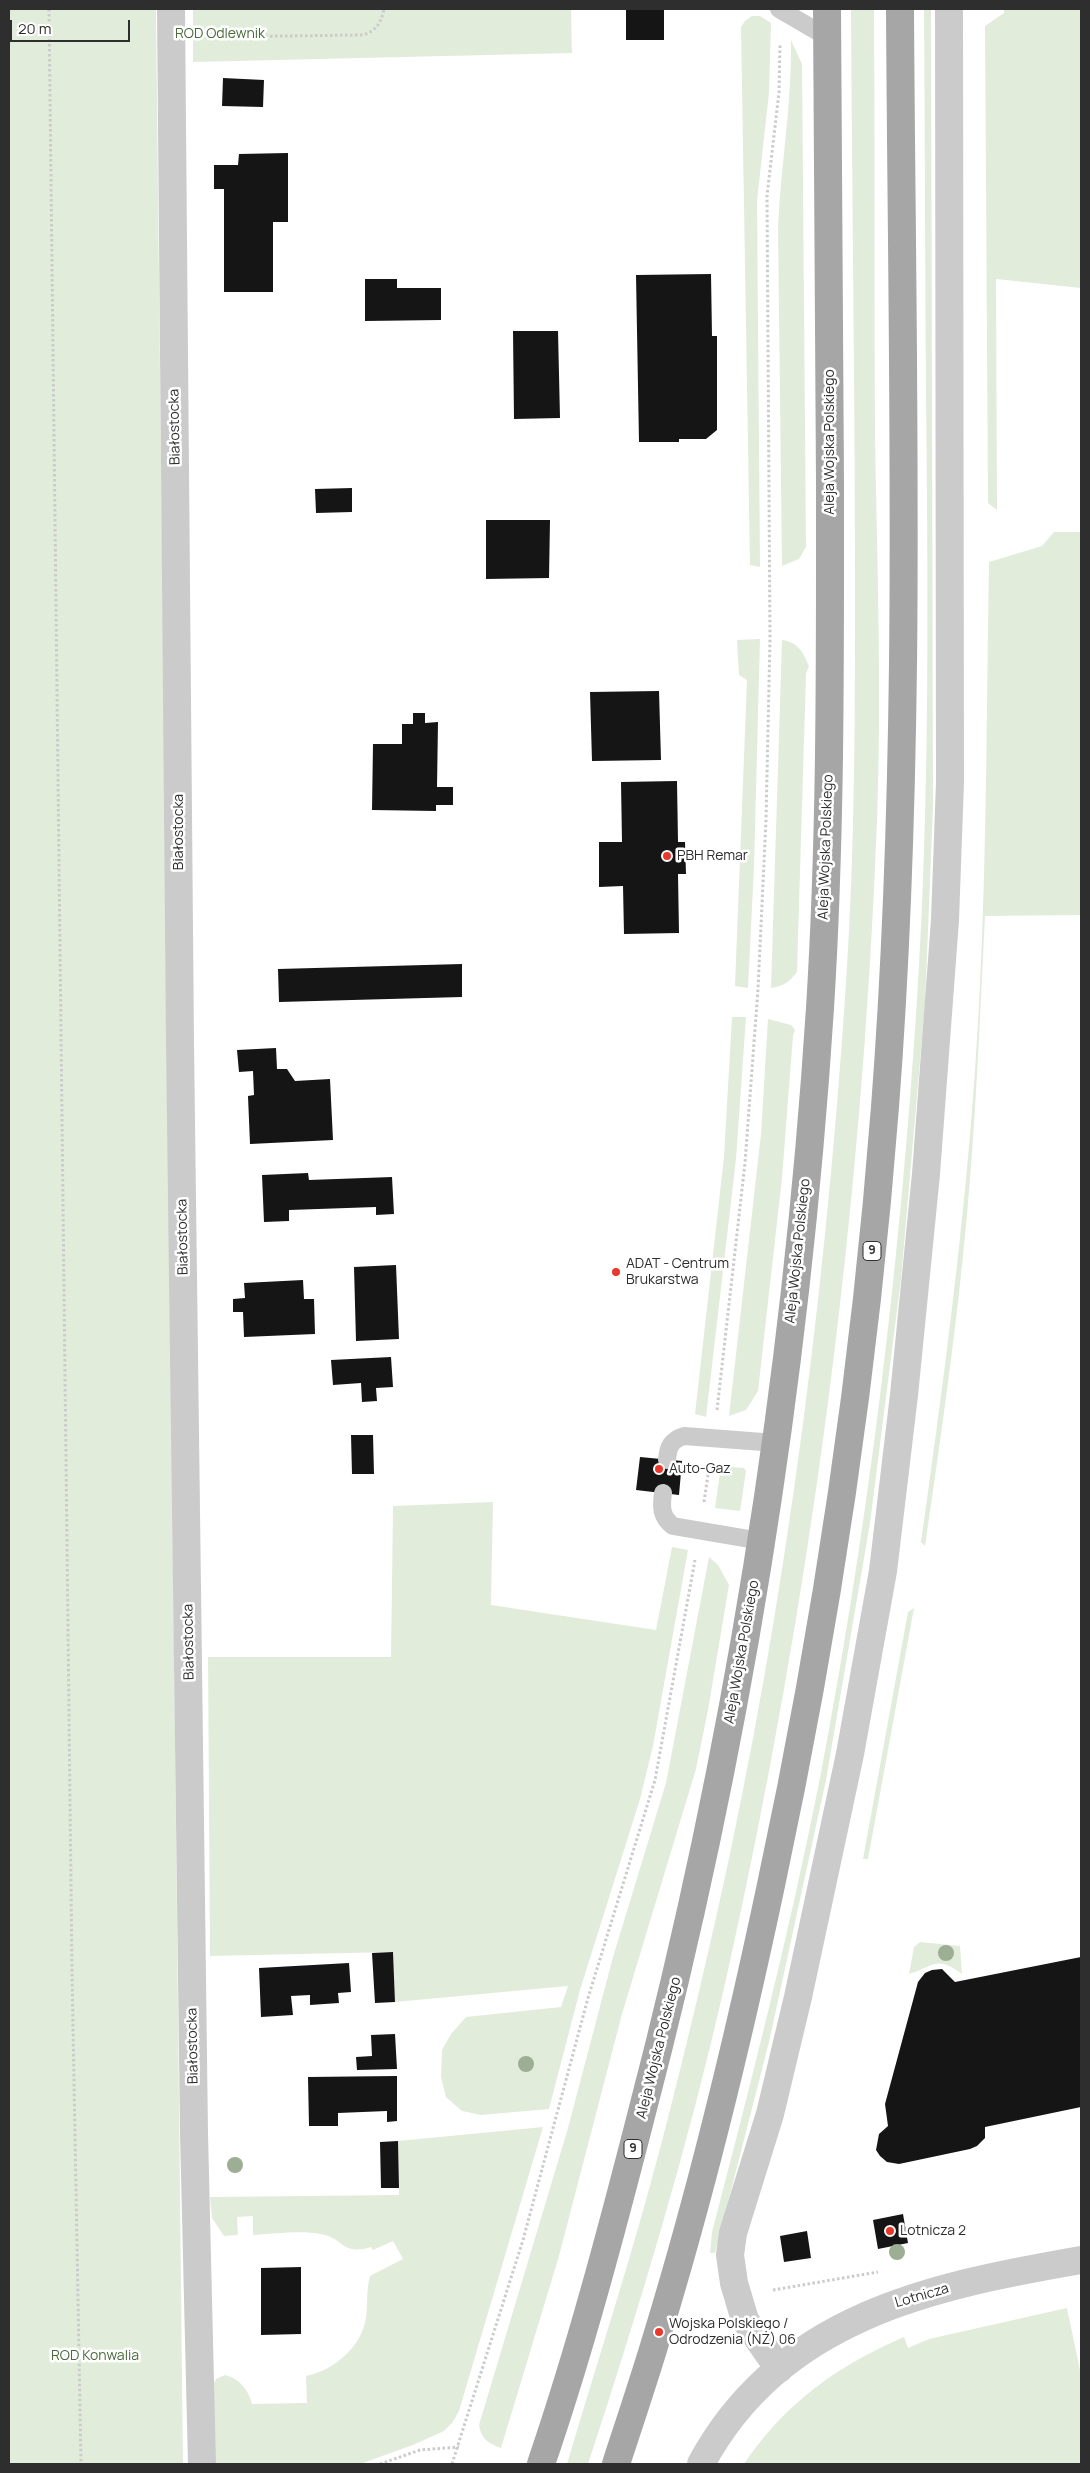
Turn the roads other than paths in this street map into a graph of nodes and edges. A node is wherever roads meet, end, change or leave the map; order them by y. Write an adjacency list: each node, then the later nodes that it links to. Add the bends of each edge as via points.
1 (171, 9): 13 (street, Białostocka, via 180,1033 194,2133)
2 (780, 9): 6 (lane)
3 (827, 9): 6 (main road, Aleja Wojska Polskiego / 9)
4 (900, 9): 15 (main road, 9, via 902,776 886,1104 866,1311 829,1580 763,1922 707,2157 659,2332)
5 (949, 9): 12 (street, via 950,782 944,930 926,1174 883,1571 850,1754 798,1997 770,2114 733,2234 730,2255 745,2320)
6 (827, 37): 7 (main road, Aleja Wojska Polskiego / 9, via 831,612 826,867 814,1095)
7 (776, 1443): 8 (lane, via 684,1436 677,1438 668,1448); 10 (main road, Aleja Wojska Polskiego / 9)
8 (667, 1460)
9 (663, 1493): 10 (lane, via 661,1508 667,1522 673,1526)
10 (761, 1540): 14 (main road, Aleja Wojska Polskiego / 9, via 721,1769 665,2026 612,2227)
11 (1081, 2260): 12 (street, Lotnicza, via 961,2284 894,2304 829,2333)
12 (778, 2369): 16 (street, Lotnicza, via 729,2421)
13 (202, 2464)
14 (541, 2464)
15 (616, 2464)
16 (701, 2464)

